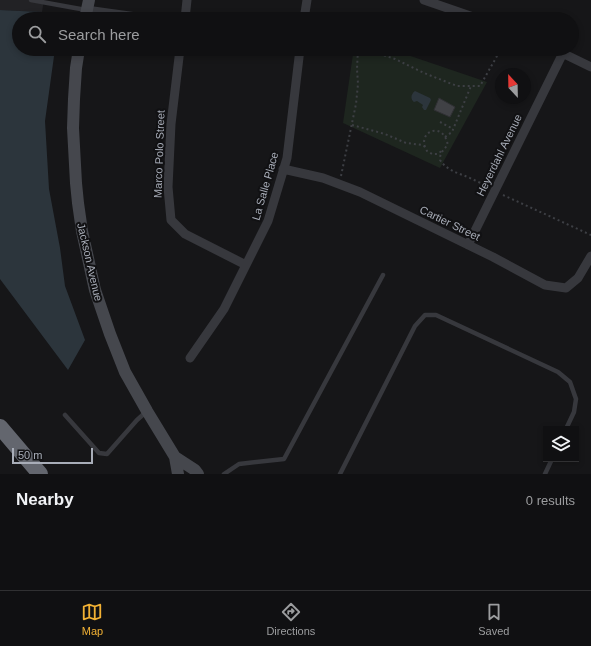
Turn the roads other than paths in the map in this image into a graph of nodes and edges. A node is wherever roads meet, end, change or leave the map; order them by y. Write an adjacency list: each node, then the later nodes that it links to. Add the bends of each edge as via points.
1 (31, 0): 5 (lane)
2 (188, 0): 7 (street)
3 (307, 0): 8 (street)
4 (424, 0): 9 (street)
5 (86, 10): 6 (street)
6 (100, 12)
7 (186, 12)
8 (305, 12)
9 (459, 12)
10 (78, 56): 22 (main road, Jackson Avenue, via 73,128 82,231 94,290 126,372)
11 (179, 56): 19 (street, Marco Polo Street, via 171,124 168,187 171,220 185,234)
12 (299, 56): 16 (street, La Salle Place, via 287,158)
13 (556, 56): 17 (street, Heyerdahl Avenue)
14 (568, 56): 15 (street)
15 (591, 67)
16 (283, 169): 17 (street, Cartier Street, via 323,178 360,192); 19 (street, La Salle Place, via 268,221)
17 (468, 245): 18 (street, Cartier Street, via 545,285 566,288 578,278)
18 (591, 256)
19 (246, 265): 21 (street, La Salle Place, via 224,309)
20 (383, 275): 31 (lane, via 284,459 238,464)
21 (190, 358)
22 (147, 411): 23 (lane, via 107,454 99,453); 26 (main road, Jackson Avenue)
23 (65, 415)
24 (567, 426): 32 (lane, via 574,412 576,399 570,382 558,372 436,315 425,315 415,326)
25 (0, 427): 28 (highway)
26 (175, 457): 29 (main road, Jackson Avenue); 30 (main road, Jackson Avenue)
27 (551, 462): 33 (lane)
28 (40, 474)
29 (178, 474)
30 (198, 474)
31 (224, 474)
32 (340, 474)
33 (545, 474)

